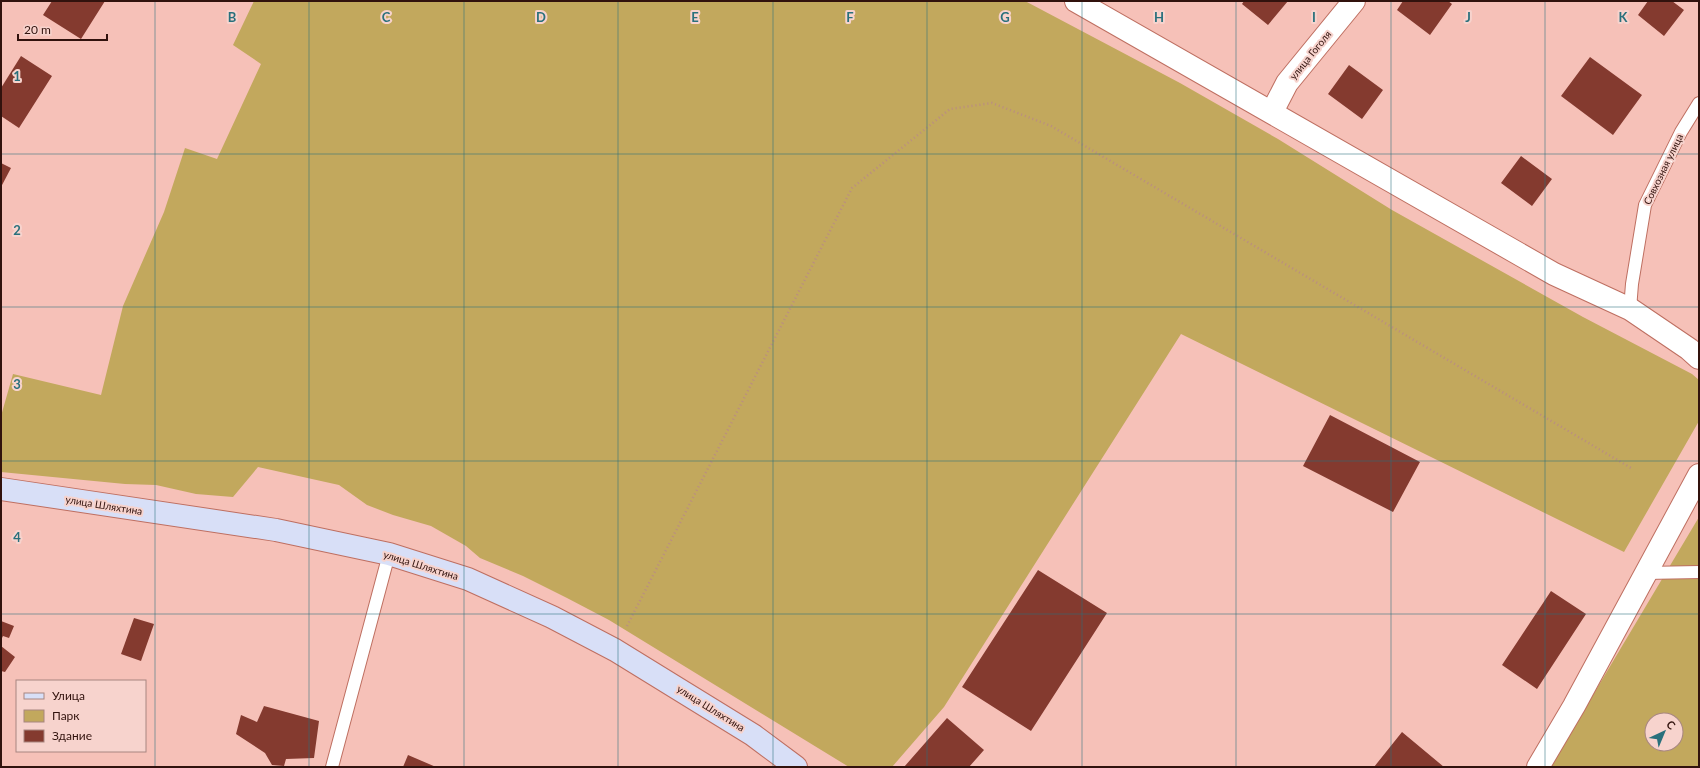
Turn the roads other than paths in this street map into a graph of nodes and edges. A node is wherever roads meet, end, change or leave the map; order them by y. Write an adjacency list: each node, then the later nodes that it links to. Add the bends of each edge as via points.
1 (1076, 1): 4 (street)
2 (1354, 1): 4 (street, улица Гоголя, via 1287,83)
3 (1699, 103): 5 (lane, Совхозная улица, via 1681,132 1645,205)
4 (1272, 112): 5 (street, via 1554,274)
5 (1630, 310): 6 (street, via 1689,348)
6 (1699, 358)
7 (1699, 475): 11 (street)
8 (1, 489): 9 (main road, улица Шляхтина, via 276,530)
9 (389, 554): 12 (lane); 13 (main road, улица Шляхтина, via 468,579 552,617 615,650 753,736)
10 (1699, 572): 11 (lane)
11 (1645, 573): 14 (street, via 1574,706)
12 (332, 767)
13 (796, 767)
14 (1538, 767)

